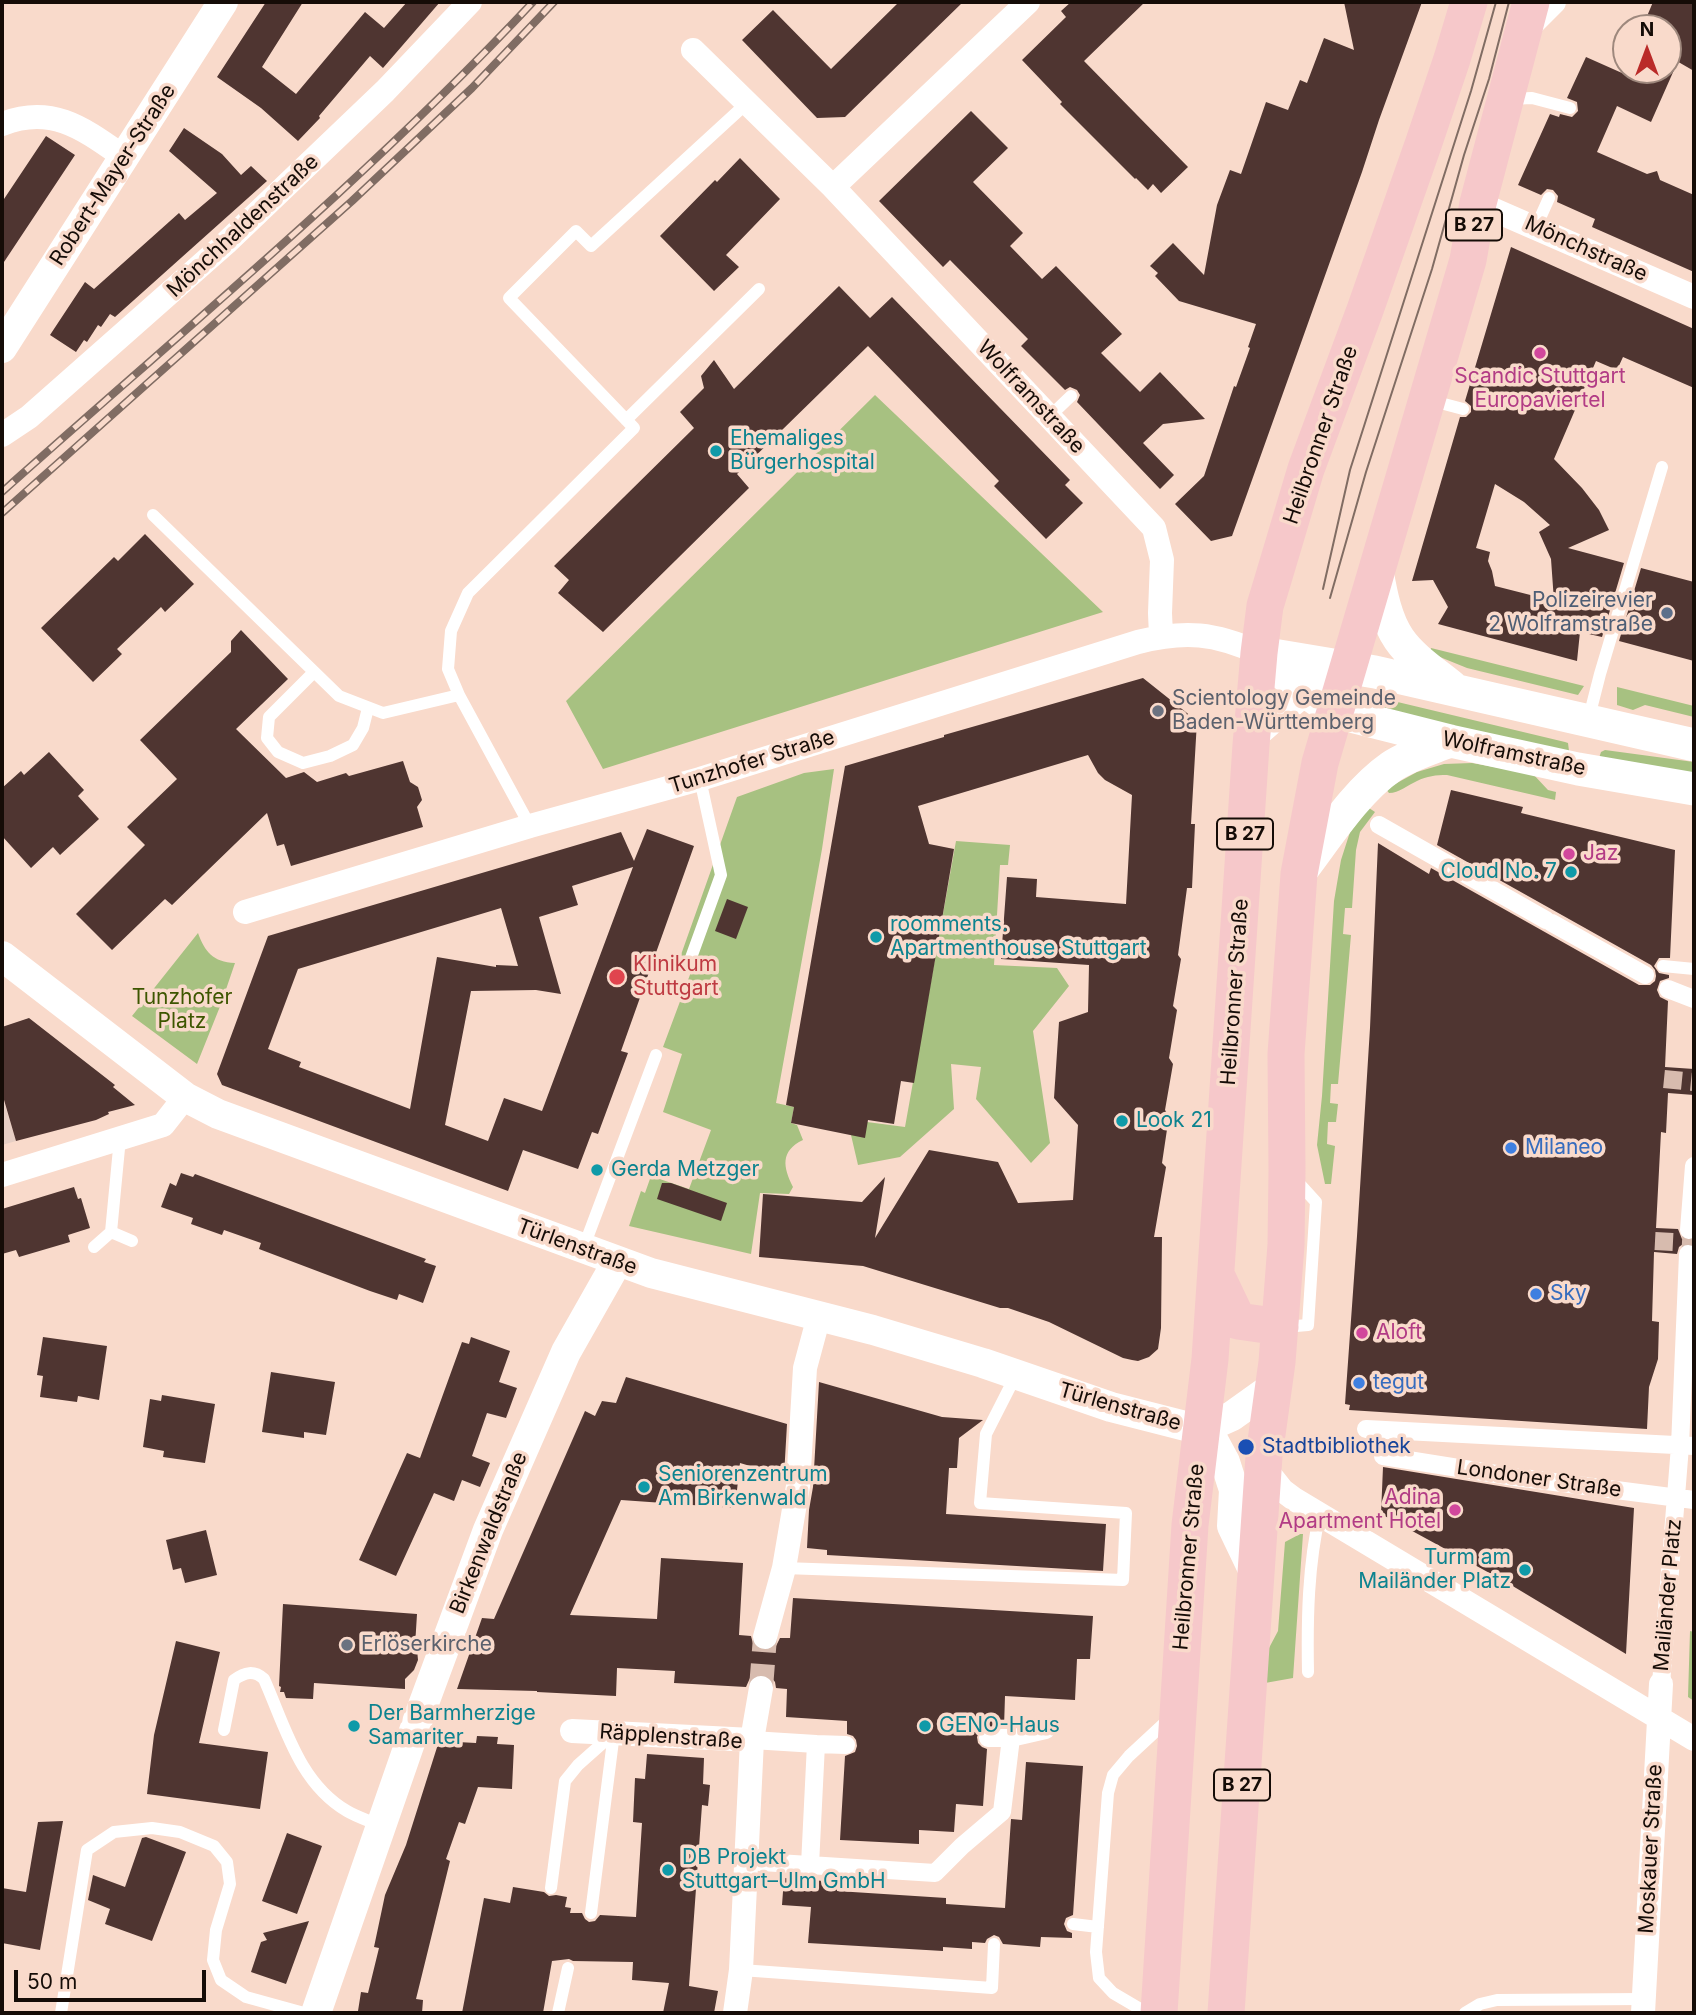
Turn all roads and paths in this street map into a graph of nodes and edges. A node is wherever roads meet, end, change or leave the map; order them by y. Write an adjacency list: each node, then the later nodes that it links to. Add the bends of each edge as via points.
1 (223, 2): 12 (street, Robert-Mayer-Straße)
2 (470, 2): 25 (street, Mönchhaldenstraße, via 386,91 209,259 29,417)
3 (1028, 2): 13 (street)
4 (1469, 2): 30 (main road, Heilbronner Straße / B 27, via 1394,230 1306,469 1265,606)
5 (1554, 2): 6 (street)
6 (1528, 16): 8 (main road, B 27)
7 (693, 50): 9 (street, Wolframstraße)
8 (1507, 99): 10 (lane, via 1532,98); 15 (main road, B 27)
9 (747, 103): 13 (street, Wolframstraße); 24 (lane, via 591,246 576,231 509,298)
10 (1570, 108)
11 (2, 124): 12 (street, via 52,117 78,126)
12 (124, 157): 19 (street, Robert-Mayer-Straße)
13 (833, 187): 23 (street, Wolframstraße)
14 (1549, 198): 16 (lane)
15 (1478, 203): 16 (street, Mönchstraße); 21 (main road, B 27, via 1468,260)
16 (1536, 228): 18 (street, Mönchstraße)
17 (759, 289): 24 (lane)
18 (1694, 297)
19 (2, 348)
20 (1071, 396): 23 (lane)
21 (1428, 399): 22 (lane); 28 (main road, B 27)
22 (1463, 409)
23 (1049, 417): 29 (street, Wolframstraße, via 1154,528 1162,560)
24 (626, 420): 35 (lane, via 634,428 468,593 451,631 448,669)
25 (2, 435)
26 (1662, 467): 38 (lane)
27 (153, 515): 32 (lane)
28 (1377, 571): 31 (main road, B 27); 34 (main road, via 1382,602 1398,639)
29 (1161, 636): 30 (street, Tunzhofer Straße, via 1231,640); 43 (street, Tunzhofer Straße)
30 (1259, 653): 31 (main road); 33 (main road); 39 (main road, Heilbronner Straße / B 27)
31 (1348, 668): 33 (main road); 34 (main road); 37 (main road, B 27)
32 (314, 672): 36 (lane, via 339,696); 36 (lane, via 269,717 267,738 278,752 303,763 353,746)
33 (1303, 690): 37 (main road); 39 (main road)
34 (1457, 691): 38 (main road)
35 (459, 695): 36 (lane, via 383,713); 46 (lane)
36 (368, 708)
37 (1335, 712): 40 (main road, Wolframstraße); 47 (main road, B 27, via 1320,763)
38 (1588, 721): 41 (main road); 42 (main road)
39 (1252, 734): 68 (main road, Heilbronner Straße / B 27)
40 (1450, 741): 42 (main road, Wolframstraße); 47 (main road, via 1392,767 1368,786)
41 (1694, 745)
42 (1578, 769): 44 (main road, Wolframstraße)
43 (701, 779): 46 (street, Tunzhofer Straße); 50 (lane, via 721,875)
44 (1694, 789)
45 (1379, 825): 53 (street)
46 (530, 826): 48 (street, Tunzhofer Straße)
47 (1299, 874): 70 (main road, B 27, via 1286,1054 1286,1245)
48 (245, 912)
49 (2, 956): 57 (street, Türlenstraße)
50 (688, 966)
51 (1662, 966): 52 (lane)
52 (1694, 969)
53 (1646, 975)
54 (1668, 989): 55 (street)
55 (1694, 999)
56 (656, 1055): 65 (lane)
57 (185, 1097): 58 (street, via 163,1125); 65 (street, Türlenstraße, via 218,1114)
58 (120, 1138): 60 (street); 62 (lane)
59 (1694, 1166): 61 (street)
60 (2, 1175)
61 (1689, 1230)
62 (111, 1232): 63 (lane); 64 (lane)
63 (132, 1241)
64 (94, 1247)
65 (583, 1249): 67 (street, Türlenstraße)
66 (1688, 1254): 71 (street, Mailänder Platz)
67 (617, 1262): 69 (street, Türlenstraße); 102 (street, Birkenwaldstraße, via 566,1352 493,1517)
68 (1215, 1273): 70 (main road, via 1238,1321); 75 (main road, Heilbronner Straße / B 27)
69 (819, 1316): 72 (street, Türlenstraße); 84 (street, via 805,1368 799,1486)
70 (1280, 1327): 73 (main road, B 27)
71 (1690, 1330): 76 (street, Mailänder Platz)
72 (1016, 1375): 75 (street, Türlenstraße, via 1121,1410); 84 (lane, via 986,1434 980,1503 1126,1513 1123,1580)
73 (1274, 1386): 75 (street, via 1232,1416); 78 (main road, B 27)
74 (1366, 1429): 76 (street, Londoner Straße, via 1421,1424)
75 (1201, 1430): 85 (street, via 1212,1438 1225,1462 1234,1490 1233,1526); 90 (main road, Heilbronner Straße / B 27)
76 (1687, 1446): 79 (street, Mailänder Platz)
77 (1383, 1456): 79 (street, Londoner Straße)
78 (1264, 1465): 80 (street); 83 (main road, B 27)
79 (1676, 1498): 81 (street, Londoner Straße); 88 (street, Mailänder Platz)
80 (1294, 1499): 82 (street); 83 (street, via 1275,1508)
81 (1694, 1500)
82 (1320, 1513): 87 (lane, via 1312,1545); 91 (street)
83 (1259, 1527): 85 (main road, B 27)
84 (784, 1568): 86 (street)
85 (1255, 1574): 120 (main road, B 27)
86 (765, 1637)
87 (1308, 1672)
88 (1661, 1684): 91 (street, Moskauer Straße)
89 (761, 1688): 99 (street)
90 (1178, 1711): 108 (lane, via 1113,1775); 119 (main road, Heilbronner Straße / B 27)
91 (1657, 1717): 98 (street); 112 (street, Moskauer Straße)
92 (224, 1730): 102 (lane, via 234,1680 242,1674 258,1674 307,1772 347,1811)
93 (1046, 1730): 97 (street)
94 (572, 1731): 95 (street, Räpplenstraße)
95 (614, 1733): 99 (street, Räpplenstraße); 105 (lane, via 565,1782); 106 (lane)
96 (988, 1738): 97 (street)
97 (1011, 1738): 104 (street, via 1002,1812 935,1873)
98 (1694, 1739)
99 (752, 1740): 100 (street); 103 (street, Räpplenstraße)
100 (816, 1744): 101 (street); 104 (street)
101 (846, 1745)
102 (382, 1827): 115 (street, Birkenwaldstraße)
103 (746, 1861): 104 (street); 111 (street, Räpplenstraße)
104 (810, 1865)
105 (551, 1888)
106 (591, 1913)
107 (1073, 1924): 108 (lane)
108 (1098, 1927): 118 (lane, via 1099,1978 1113,1993)
109 (994, 1944): 111 (lane, via 992,1988)
110 (568, 1968): 116 (lane)
111 (741, 1970): 117 (street, Räpplenstraße)
112 (1643, 2006): 121 (lane, via 1497,2000)
113 (61, 2009): 114 (lane, via 87,1850 114,1832 152,1828 180,1832 214,1846 227,1862 230,1884 212,1960 221,1980 246,1997)
114 (304, 2013)
115 (316, 2013)
116 (558, 2013)
117 (735, 2013)
118 (1147, 2013)
119 (1158, 2013)
120 (1226, 2013)
121 (1465, 2013)

